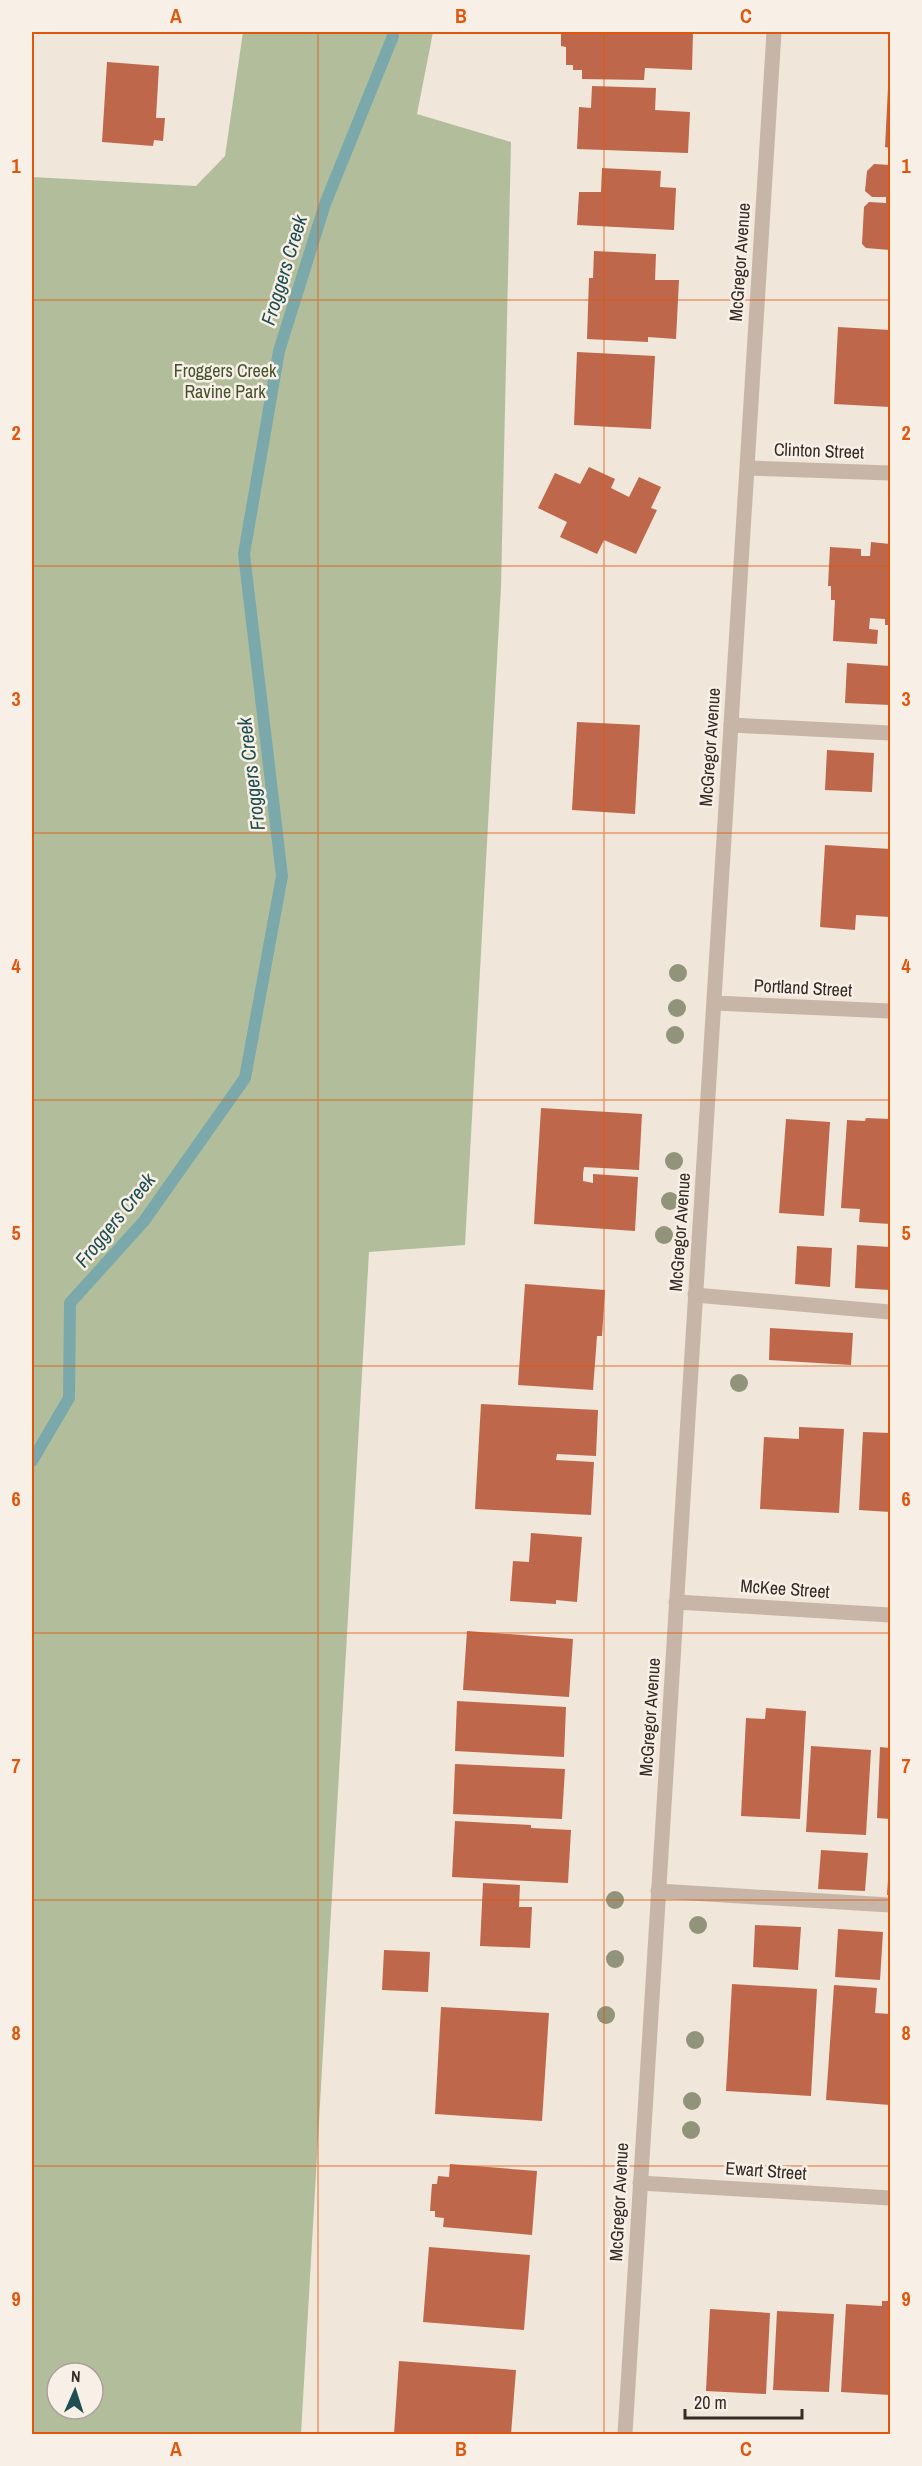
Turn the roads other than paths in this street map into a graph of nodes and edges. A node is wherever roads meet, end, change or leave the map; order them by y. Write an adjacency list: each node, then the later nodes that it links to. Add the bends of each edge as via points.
1 (774, 32): 2 (street, McGregor Avenue)
2 (747, 468): 3 (street, Clinton Street); 4 (street, McGregor Avenue)
3 (891, 473)
4 (731, 725): 5 (street); 6 (street, McGregor Avenue)
5 (891, 733)
6 (714, 1003): 7 (street, Portland Street); 8 (street, McGregor Avenue)
7 (891, 1011)
8 (695, 1295): 9 (street); 10 (street, McGregor Avenue)
9 (891, 1312)
10 (676, 1602): 11 (street, McKee Street); 12 (street, McGregor Avenue)
11 (891, 1615)
12 (658, 1891): 13 (street); 14 (street, McGregor Avenue)
13 (891, 1905)
14 (640, 2183): 15 (street, Ewart Street); 16 (street, McGregor Avenue)
15 (891, 2198)
16 (624, 2434)

